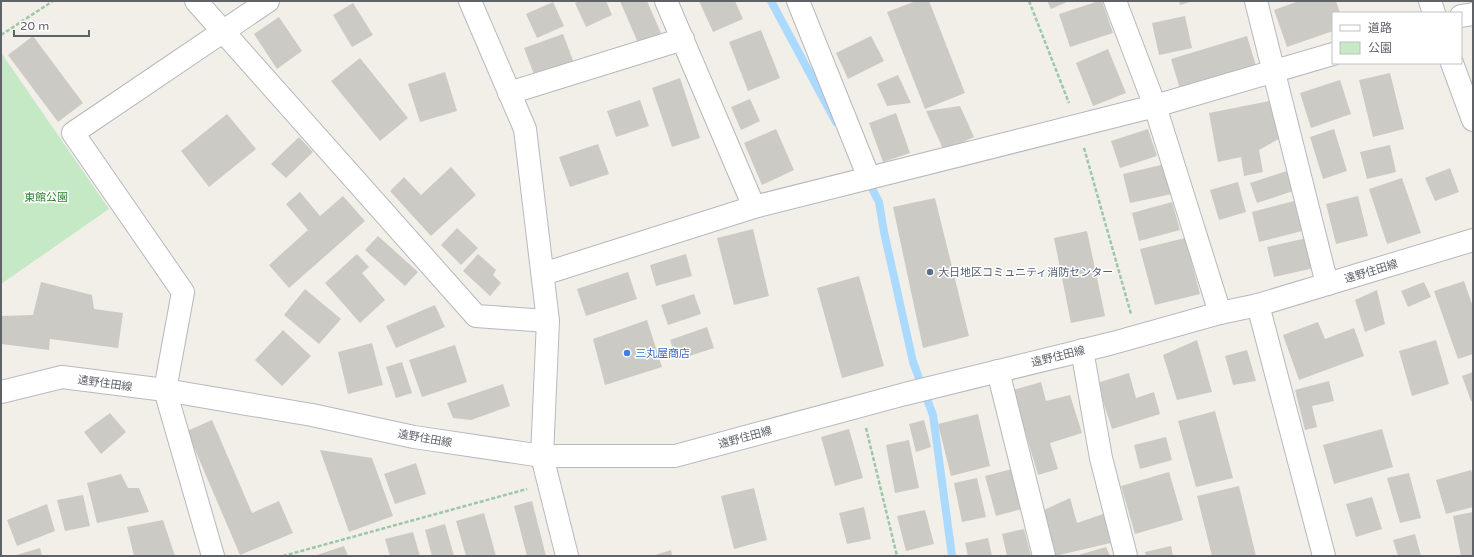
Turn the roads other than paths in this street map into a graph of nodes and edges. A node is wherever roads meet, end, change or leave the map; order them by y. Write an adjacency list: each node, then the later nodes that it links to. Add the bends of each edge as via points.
1 (196, 1): 12 (street)
2 (268, 1): 12 (street)
3 (470, 1): 17 (street)
4 (666, 1): 13 (street)
5 (798, 1): 20 (street)
6 (1116, 1): 18 (street)
7 (1256, 1): 16 (street)
8 (1430, 1): 9 (street)
9 (1434, 12)
10 (1473, 14): 11 (street)
11 (1462, 16)
12 (224, 32): 27 (street, via 476,316); 30 (street, via 74,133 183,292)
13 (682, 39): 17 (street); 21 (street)
14 (1332, 54): 16 (street)
15 (1452, 64): 19 (street)
16 (1274, 71): 18 (street); 24 (street)
17 (509, 93): 23 (street, via 525,129)
18 (1155, 106): 20 (street); 26 (street)
19 (1473, 120)
20 (869, 178): 21 (street)
21 (754, 207): 23 (street)
22 (1473, 240): 24 (street, 遠野住田線)
23 (543, 274): 27 (street)
24 (1327, 284): 25 (street, 遠野住田線)
25 (1258, 305): 26 (street, 遠野住田線); 37 (street)
26 (1220, 313): 28 (street, 遠野住田線)
27 (548, 321): 32 (street)
28 (1082, 350): 29 (street, 遠野住田線); 36 (street, via 1101,458)
29 (998, 371): 32 (street, 遠野住田線, via 675,456); 35 (street)
30 (165, 390): 31 (street, 遠野住田線, via 62,377); 32 (street, 遠野住田線, via 312,415 414,437); 33 (street)
31 (1, 392)
32 (542, 456): 34 (street)
33 (213, 556)
34 (566, 556)
35 (1044, 556)
36 (1126, 556)
37 (1324, 556)

